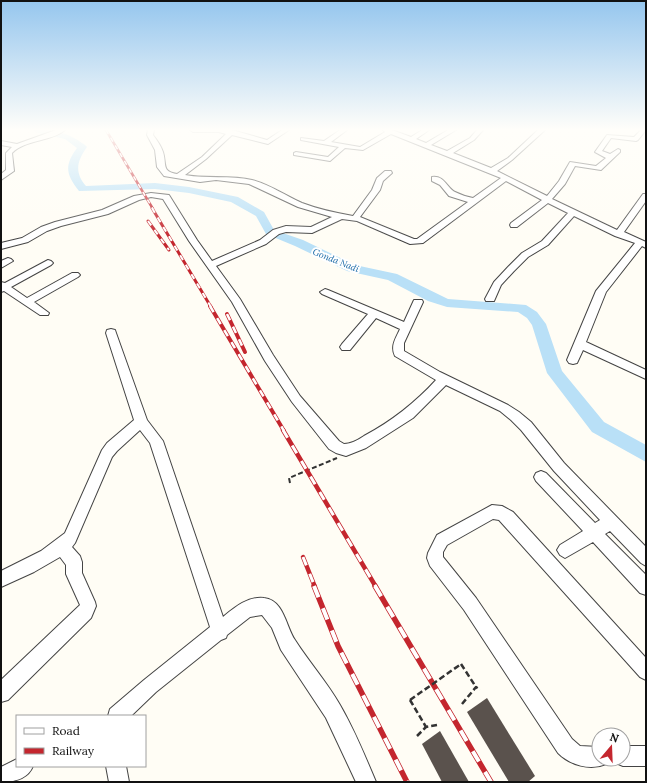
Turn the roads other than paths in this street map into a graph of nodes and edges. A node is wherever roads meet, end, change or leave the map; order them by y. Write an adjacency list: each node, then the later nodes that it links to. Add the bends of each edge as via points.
1 (10, 167): 12 (street, via 10,171)
2 (161, 167): 11 (street, via 167,174)
3 (192, 167): 11 (street)
4 (481, 167): 9 (street)
5 (498, 167): 9 (street)
6 (571, 167): 16 (street)
7 (588, 167): 8 (street)
8 (598, 167)
9 (492, 171): 13 (street)
10 (388, 173): 20 (street, via 380,180 376,190)
11 (179, 176): 19 (street, via 200,180 216,178 251,182 296,203)
12 (1, 178)
13 (506, 178): 16 (street); 17 (street)
14 (435, 179): 17 (street, via 450,193)
15 (646, 196): 22 (street)
16 (548, 199): 18 (street); 21 (street)
17 (475, 202): 20 (street, via 416,242)
18 (574, 212): 22 (street); 30 (street, via 545,243 525,255 510,269 497,284)
19 (339, 217): 20 (street); 26 (street, via 312,230 286,230 274,234 263,242)
20 (354, 218)
21 (514, 225)
22 (618, 234): 23 (street)
23 (643, 244): 37 (street, via 601,291)
24 (1, 246): 26 (street, via 25,240 44,229 99,214 138,198 158,195 166,197 170,202)
25 (48, 263): 28 (street)
26 (210, 265): 41 (street, via 236,301 296,399 337,448 350,450 382,432 415,410)
27 (75, 275): 31 (street)
28 (2, 287): 31 (street)
29 (325, 292): 34 (street)
30 (490, 299)
31 (27, 302): 33 (street)
32 (418, 302): 35 (street)
33 (44, 313)
34 (374, 314): 35 (street); 38 (street)
35 (406, 327): 41 (street, via 399,343 399,354)
36 (111, 333): 42 (street)
37 (580, 344): 39 (street); 40 (street)
38 (346, 347)
39 (573, 360)
40 (646, 374)
41 (445, 379): 44 (street, via 515,416)
42 (142, 422): 46 (street, via 107,454 75,529); 51 (street, via 156,442)
43 (540, 477): 45 (street)
44 (611, 522): 45 (street); 48 (street)
45 (594, 533): 47 (street); 50 (street)
46 (62, 547): 49 (street); 53 (street, via 74,562 74,574 88,606 85,612)
47 (565, 550)
48 (646, 558)
49 (1, 579)
50 (646, 587)
51 (220, 632): 54 (street, via 150,686); 62 (street, via 244,611 264,606 271,611 287,644 333,711)
52 (646, 671): 55 (street, via 502,513 492,512 442,540 435,556 436,561 474,610 565,746 576,755)
53 (1, 693)
54 (118, 715)
55 (591, 756)
56 (631, 756): 57 (street)
57 (646, 756)
58 (21, 767): 60 (street)
59 (116, 767): 61 (street)
60 (1, 778)
61 (119, 782)
62 (366, 782)

